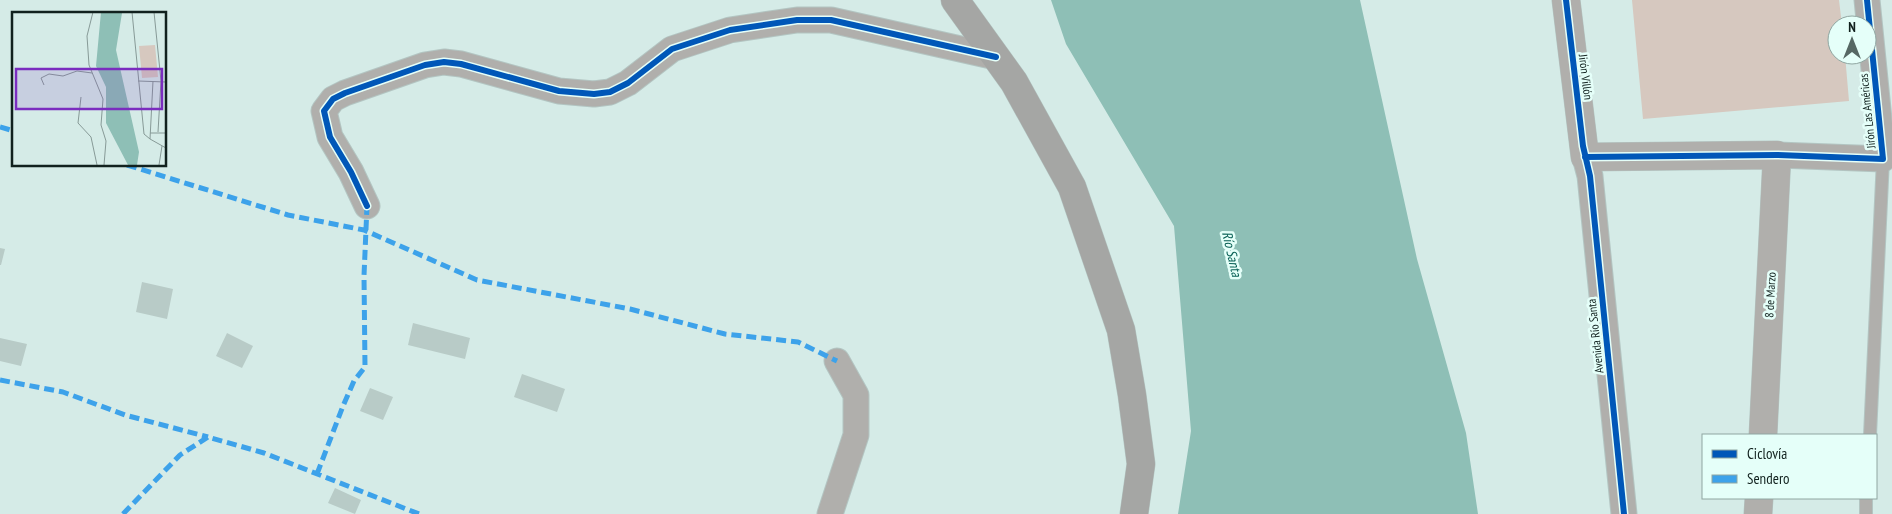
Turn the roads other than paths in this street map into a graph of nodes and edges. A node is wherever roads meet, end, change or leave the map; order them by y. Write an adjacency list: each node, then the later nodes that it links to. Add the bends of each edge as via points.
1 (955, 0): 4 (main road)
2 (1566, 0): 6 (street, Jirón Villón)
3 (1867, 0): 7 (street, Jirón Las Américas)
4 (996, 57): 8 (street, via 831,20 797,20 730,30 672,50 628,83 610,92 594,94 560,91 461,64 425,65 345,93 333,100 324,112 330,137); 15 (main road, via 1014,82 1072,187 1121,330 1141,464)
5 (1777, 155): 6 (street); 7 (street); 10 (street, 8 de Marzo)
6 (1585, 157): 16 (street, Avenida Río Santa, via 1590,176)
7 (1888, 159): 11 (lane, Jirón Las Américas)
8 (367, 206)
9 (837, 361): 14 (street, via 856,395 856,434)
10 (1762, 434)
11 (1870, 434)
12 (1759, 499): 17 (street)
13 (1866, 499): 18 (lane)
14 (830, 514)
15 (1134, 514)
16 (1624, 514)
17 (1758, 514)
18 (1866, 514)

